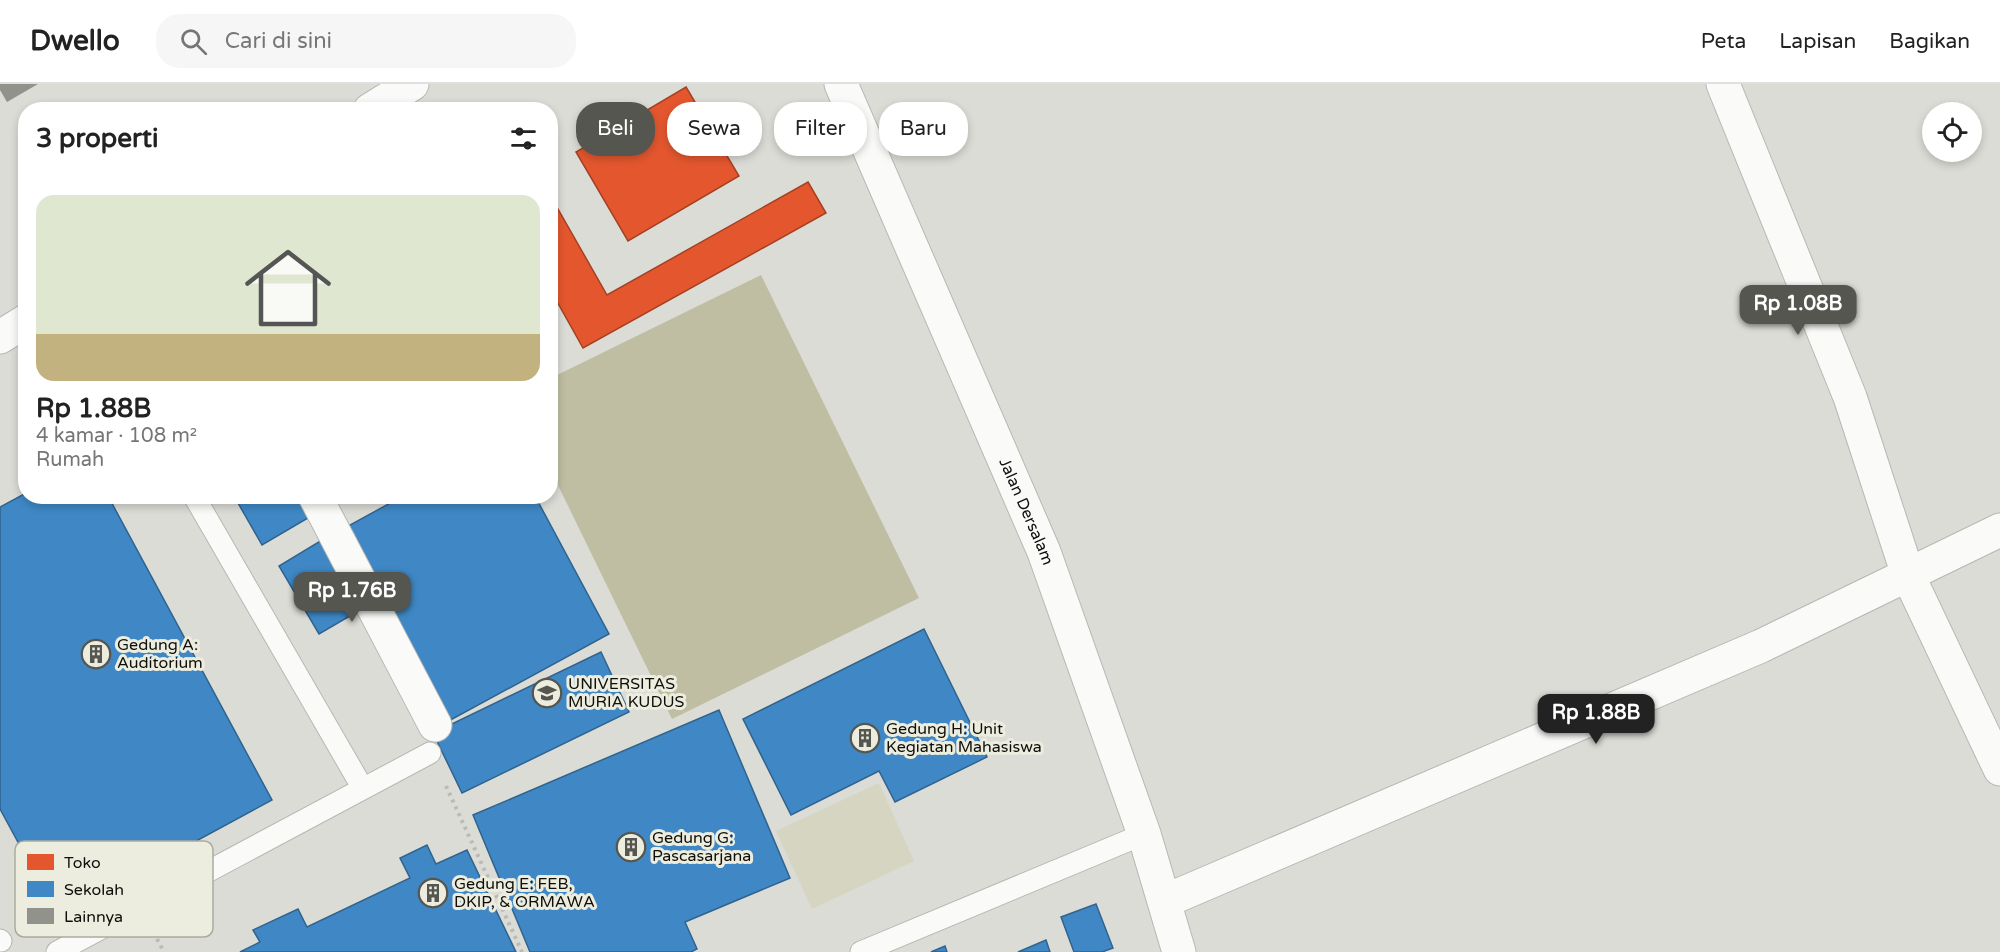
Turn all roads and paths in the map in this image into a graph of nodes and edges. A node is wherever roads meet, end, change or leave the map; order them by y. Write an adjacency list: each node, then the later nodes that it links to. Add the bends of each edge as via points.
1 (412, 84): 4 (street)
2 (841, 84): 14 (street, Jalan Dersalam, via 1044,552)
3 (1723, 84): 10 (street, via 1850,397)
4 (383, 102)
5 (18, 326): 6 (street)
6 (0, 337)
7 (199, 504): 13 (lane)
8 (319, 504): 11 (street)
9 (2000, 530): 10 (street)
10 (1908, 575): 12 (street); 16 (street, via 1761,646)
11 (433, 739): 13 (lane); 19 (path)
12 (2000, 769)
13 (362, 787): 15 (lane)
14 (1144, 834): 16 (street, Jalan Dersalam); 20 (lane)
15 (213, 868)
16 (1165, 902): 21 (street, Jalan Dersalam)
17 (85, 937): 18 (lane)
18 (57, 952)
19 (522, 952)
20 (861, 952)
21 (1179, 952)

